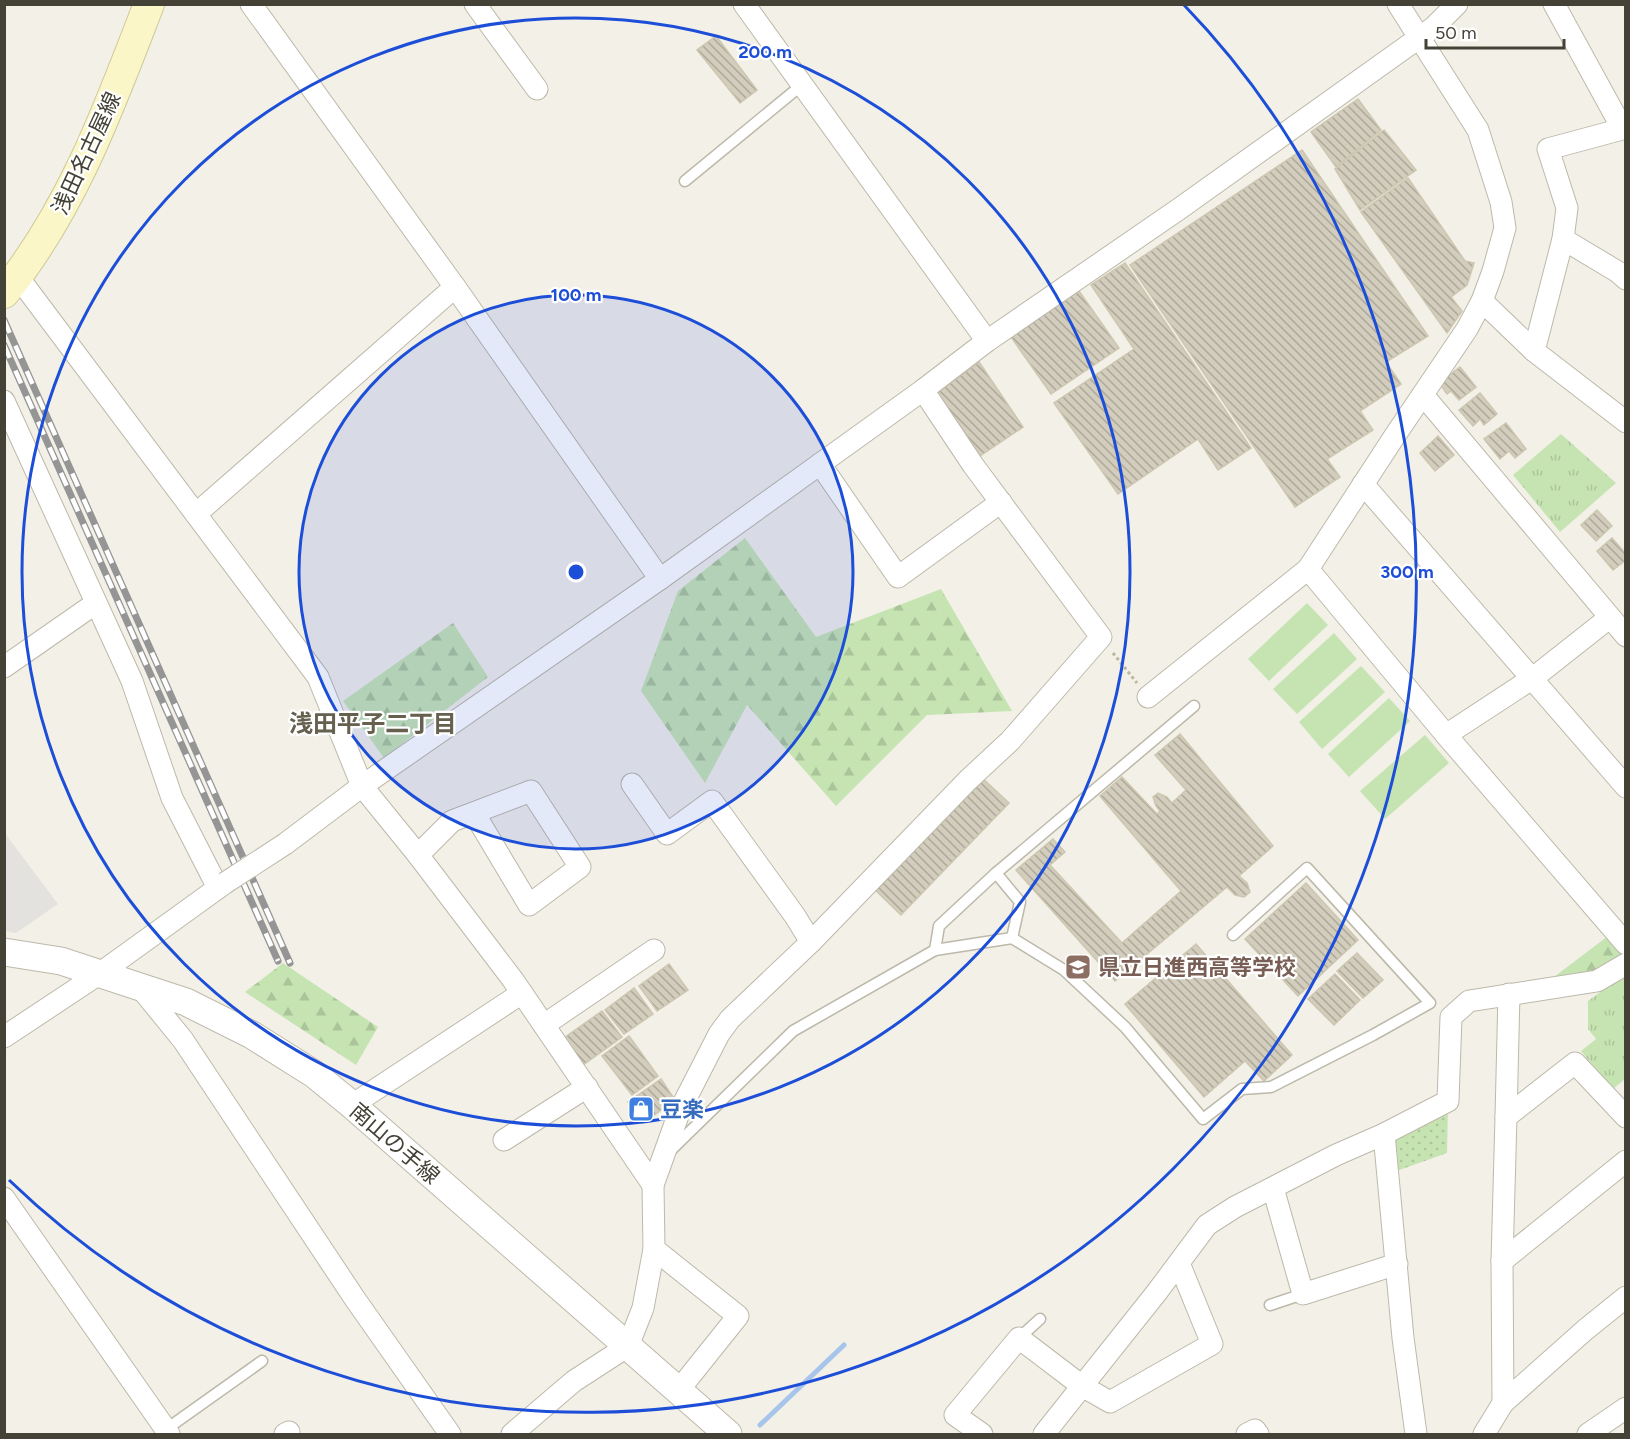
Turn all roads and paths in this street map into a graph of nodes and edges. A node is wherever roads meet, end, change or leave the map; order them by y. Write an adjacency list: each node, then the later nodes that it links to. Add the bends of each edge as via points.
1 (148, 4): 15 (main road, 浅田名古屋線, via 105,119 57,217)
2 (251, 4): 16 (street)
3 (475, 4): 10 (street)
4 (744, 4): 9 (street)
5 (1398, 4): 8 (street)
6 (1457, 4): 8 (street)
7 (1554, 4): 11 (street)
8 (1419, 37): 17 (street, via 1478,130 1501,202 1505,228); 18 (street)
9 (803, 84): 12 (lane); 18 (street)
10 (537, 89)
11 (1624, 128): 13 (street, via 1548,149 1567,208)
12 (685, 181)
13 (1563, 239): 14 (street); 19 (street)
14 (1623, 271)
15 (11, 285): 27 (street)
16 (455, 287): 27 (street); 29 (street)
17 (1482, 300): 19 (street); 21 (street)
18 (987, 341): 20 (street)
19 (1534, 351): 23 (street)
20 (923, 390): 24 (street); 26 (street)
21 (1423, 395): 25 (street); 31 (street)
22 (4, 401): 30 (street)
23 (1626, 422)
24 (820, 464): 26 (street, via 898,578); 29 (street)
25 (1363, 484): 28 (street); 36 (street)
26 (1000, 502): 33 (street)
27 (196, 514): 41 (street, via 318,677)
28 (1308, 569): 37 (street); 39 (street)
29 (660, 579): 41 (street)
30 (96, 603): 34 (street); 46 (street, via 132,681 172,798)
31 (1609, 618): 32 (street); 36 (street)
32 (1626, 636)
33 (1101, 638): 35 (path); 49 (street, via 1010,741)
34 (4, 668)
35 (1133, 677)
36 (1533, 678): 39 (street); 42 (street)
37 (1148, 697)
38 (1194, 706): 45 (lane)
39 (1446, 735): 50 (street)
40 (632, 784): 49 (street, via 667,834 712,801)
41 (362, 786): 44 (street); 46 (street, bridge)
42 (1626, 787)
43 (474, 813): 43 (street, via 530,904 580,867 531,791); 44 (street, via 453,821)
44 (418, 855): 57 (street)
45 (996, 873): 48 (lane, via 1020,902); 52 (lane, via 939,926)
46 (222, 886): 55 (street)
47 (1233, 934): 48 (lane, via 1307,868 1430,1003 1271,1087 1242,1089 1203,1119 1125,1027 1064,970)
48 (1012, 938): 52 (lane)
49 (811, 942): 67 (street, via 719,1034 680,1110)
50 (1626, 944)
51 (654, 950): 59 (street)
52 (935, 950): 67 (lane, via 793,1031)
53 (4, 952): 55 (street, 南山の手線, via 61,961)
54 (1626, 964): 58 (street, via 1597,981)
55 (99, 974): 56 (street, 南山の手線); 60 (street)
56 (139, 986): 62 (street, 南山の手線, via 186,1002 252,1035 314,1074); 89 (street, via 183,1040)
57 (522, 993): 59 (street); 62 (street)
58 (1509, 994): 63 (street); 65 (street, via 1469,1001 1451,1017 1448,1101)
59 (544, 1025): 61 (street)
60 (4, 1038)
61 (587, 1087): 66 (street); 69 (street)
62 (352, 1105): 81 (street, 南山の手線)
63 (1506, 1117): 64 (street, via 1575,1063); 73 (street)
64 (1626, 1117)
65 (1384, 1134): 70 (street); 75 (street)
66 (504, 1140)
67 (663, 1158): 69 (street)
68 (1626, 1161): 73 (street)
69 (653, 1185): 72 (street)
70 (1273, 1188): 74 (street, via 1207,1224); 76 (street)
71 (4, 1198): 88 (street)
72 (654, 1249): 81 (street, via 643,1308); 84 (street, via 738,1316)
73 (1502, 1261): 85 (street)
74 (1179, 1263): 83 (street); 83 (street, via 1212,1344 1110,1402)
75 (1397, 1264): 76 (street); 96 (street)
76 (1303, 1294): 78 (lane)
77 (1626, 1297): 85 (street)
78 (1270, 1305)
79 (1040, 1319): 80 (lane)
80 (1019, 1338): 83 (street); 92 (street, via 955,1415)
81 (628, 1346): 84 (street, 南山の手線); 87 (street, via 574,1382)
82 (262, 1361): 88 (lane)
83 (1082, 1386): 93 (street)
84 (678, 1391): 91 (street, 南山の手線)
85 (1503, 1403): 97 (street)
86 (1626, 1408): 98 (street)
87 (532, 1428): 90 (street)
88 (164, 1433)
89 (450, 1434)
90 (512, 1434)
91 (728, 1434)
92 (982, 1434)
93 (1044, 1434)
94 (1247, 1434): 95 (street, via 1256,1430)
95 (1258, 1434)
96 (1416, 1434)
97 (1484, 1434)
98 (1588, 1434)

